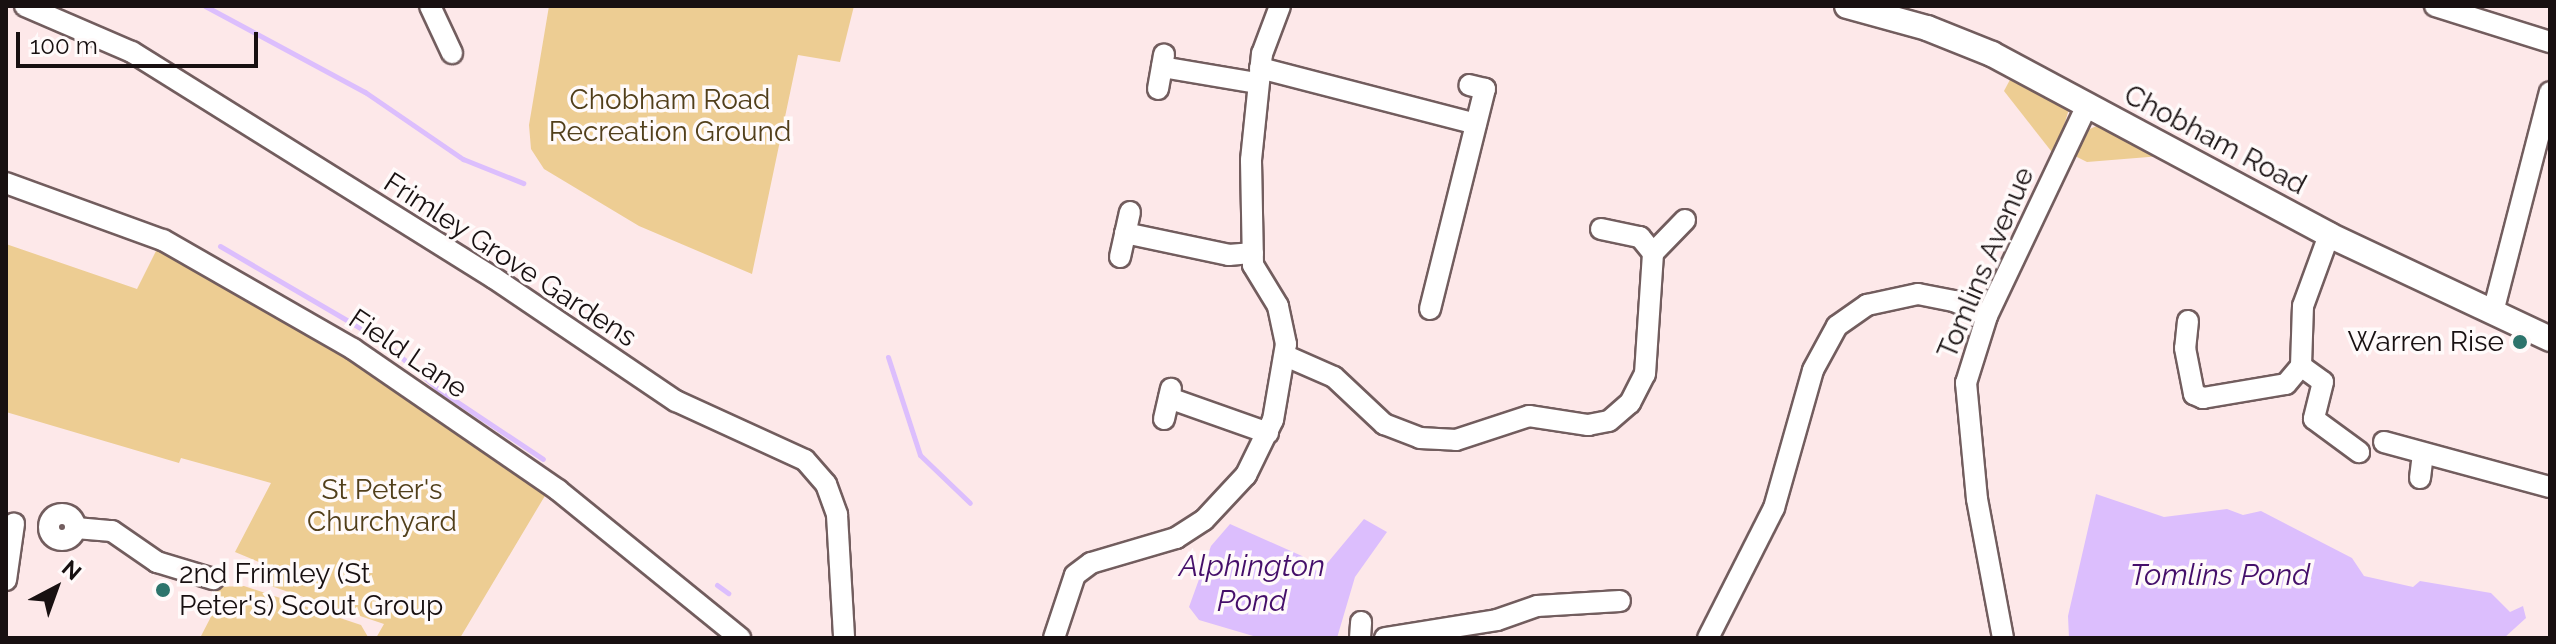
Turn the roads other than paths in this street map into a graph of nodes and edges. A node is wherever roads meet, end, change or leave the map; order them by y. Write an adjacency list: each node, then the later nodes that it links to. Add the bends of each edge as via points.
1 (25, 6): 43 (street, Frimley Grove Gardens, via 132,52 494,278 676,401 805,460 826,484 837,515)
2 (430, 6): 7 (street)
3 (1280, 6): 8 (street, via 1267,33)
4 (1847, 6): 12 (main road, Chobham Road, via 1964,42)
5 (2435, 6): 6 (street)
6 (2550, 42)
7 (452, 53)
8 (1259, 76): 10 (street, via 1163,61); 13 (street); 20 (street, via 1251,160)
9 (1469, 85): 13 (street, via 1485,89)
10 (1158, 89)
11 (2550, 92): 24 (street)
12 (2087, 105): 19 (main road, Chobham Road); 25 (street, Tomlins Avenue)
13 (1476, 124): 23 (street)
14 (6, 183): 42 (street, Field Lane, via 163,240 353,349 558,490)
15 (1130, 212): 18 (street)
16 (1685, 220): 21 (street)
17 (1601, 229): 21 (street, via 1640,237)
18 (1125, 233): 20 (street, via 1229,255); 22 (street)
19 (2329, 235): 24 (main road, Chobham Road); 29 (street, via 2303,306)
20 (1253, 253): 28 (street, via 1256,275 1278,306)
21 (1653, 253): 28 (street, via 1645,374 1630,403 1609,421 1588,425 1529,416 1456,440 1420,438 1384,424 1334,377)
22 (1120, 257)
23 (1430, 309)
24 (2493, 312): 27 (main road, Chobham Road)
25 (1987, 316): 46 (street, via 1918,294 1867,305 1837,326 1813,370 1774,508); 47 (street, Tomlins Avenue, via 1966,383 1977,499)
26 (2188, 321): 29 (street, via 2188,375 2194,394 2203,398 2286,384)
27 (2550, 339)
28 (1286, 356): 31 (street)
29 (2301, 366): 33 (street, via 2323,382 2314,419)
30 (1164, 419): 31 (street, via 1170,393)
31 (1268, 433): 44 (street, via 1236,488 1204,520 1176,538 1082,569 1062,603)
32 (2384, 442): 34 (street)
33 (2359, 452)
34 (2423, 454): 35 (street); 36 (street)
35 (2420, 478)
36 (2550, 487)
37 (10, 523): 38 (street, via 49,526 61,514 70,516 76,528 112,531 157,562); 39 (street)
38 (213, 579)
39 (6, 580)
40 (1619, 602): 41 (street, via 1537,606)
41 (1497, 629): 45 (street)
42 (740, 638)
43 (844, 638)
44 (1054, 638)
45 (1385, 638)
46 (1708, 638)
47 (2003, 638)

